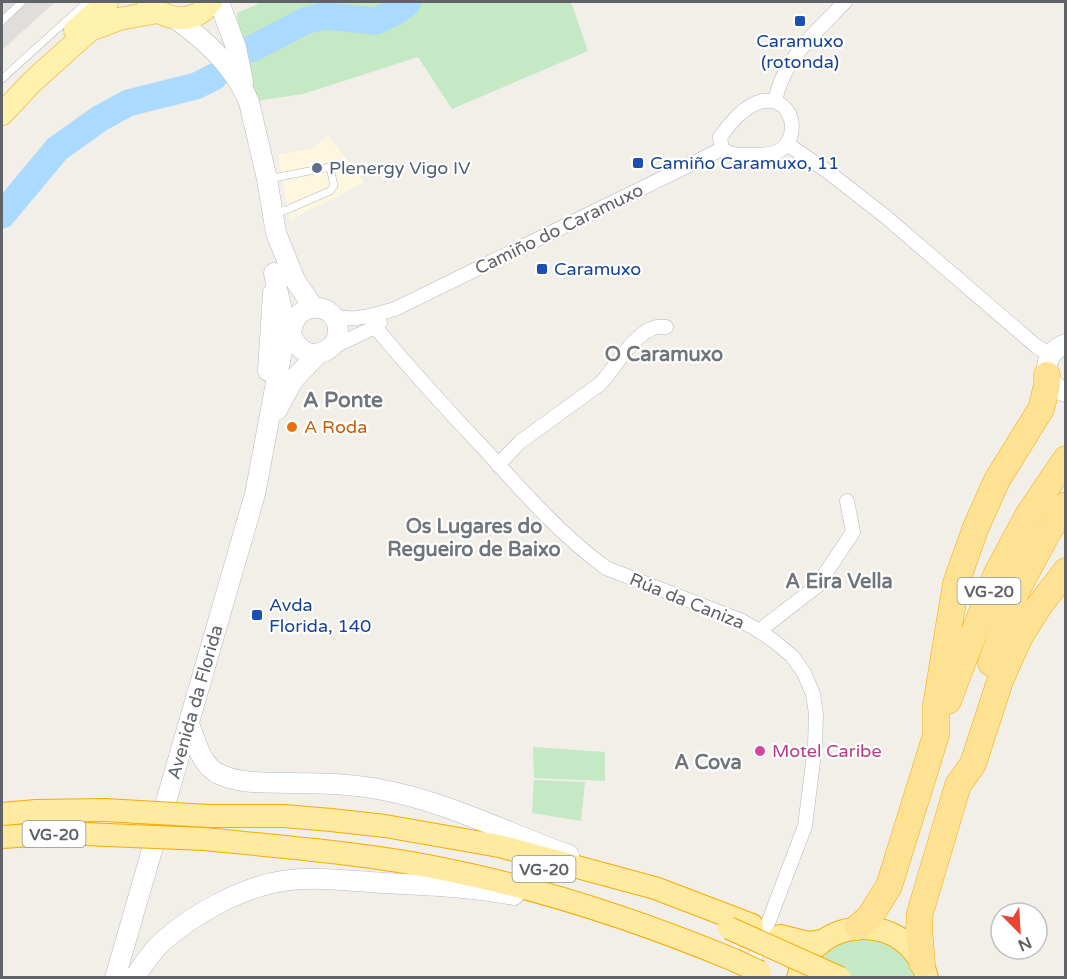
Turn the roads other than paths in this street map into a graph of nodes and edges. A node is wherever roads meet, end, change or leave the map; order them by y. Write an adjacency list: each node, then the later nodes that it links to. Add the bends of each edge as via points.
1 (22, 2): 8 (lane)
2 (87, 2): 10 (lane)
3 (107, 2): 11 (main road)
4 (211, 2): 7 (main road, via 189,18)
5 (219, 2): 9 (main road, Avenida da Florida)
6 (845, 2): 12 (street, via 799,50 782,76)
7 (160, 10): 9 (main road, Avenida da Florida); 13 (main road, via 119,18 90,30)
8 (2, 21)
9 (229, 53): 16 (main road, Avenida da Florida, via 249,102)
10 (2, 79)
11 (2, 98)
12 (775, 101): 14 (street, via 784,107 793,128); 15 (street, via 762,101 741,112 720,137)
13 (2, 114)
14 (787, 144): 15 (street, via 764,155 732,156); 26 (street, via 886,217)
15 (722, 149): 20 (street, Camiño do Caramuxo)
16 (267, 179): 17 (main road, Avenida da Florida); 17 (lane, via 330,167 334,186)
17 (273, 213): 18 (main road, Avenida da Florida)
18 (276, 233): 19 (main road, Avenida da Florida); 21 (main road, Avenida da Florida, via 295,280)
19 (274, 273): 24 (main road, Avenida da Florida); 27 (main road, Avenida da Florida)
20 (396, 309): 21 (street, Camiño do Caramuxo, via 356,318 338,318); 22 (street, Camiño do Caramuxo)
21 (322, 311): 24 (main road, via 303,310 296,316); 25 (main road, via 337,322 338,332 336,341)
22 (375, 327): 25 (street, Camiño do Caramuxo); 29 (street, Rúa da Caniza)
23 (666, 327): 29 (street, via 659,326 640,337 600,384 520,442)
24 (291, 335): 25 (main road, via 296,346 306,353); 27 (main road, Avenida da Florida, via 282,351)
25 (324, 352): 27 (main road, Avenida da Florida, via 293,380)
26 (1057, 367): 35 (highway, via 1041,409 984,505 956,583 936,705)
27 (269, 426): 34 (main road, Avenida da Florida, via 255,494)
28 (1065, 459): 35 (highway, VG-20, via 1028,515 996,575)
29 (498, 465): 33 (street, Rúa da Caniza, via 562,532 606,568)
30 (848, 501): 33 (street, via 853,532 817,586)
31 (1065, 505): 36 (highway, VG-20, via 1017,590 987,674)
32 (1065, 571): 36 (highway, via 1019,638 1000,681 973,764)
33 (759, 631): 47 (street, Rúa da Caniza, via 787,652 804,672 816,714 805,826)
34 (189, 724): 42 (main road, via 204,760 218,774 253,782 344,785 423,800); 48 (main road, Avenida da Florida)
35 (936, 735): 44 (highway, via 889,885 874,913)
36 (958, 785): 46 (highway, via 920,913)
37 (2, 814): 38 (highway, VG-20, bridge, via 105,810)
38 (209, 816): 41 (highway, VG-20); 42 (highway, via 284,816 430,833 499,846)
39 (2, 837): 40 (highway, VG-20, bridge, via 64,833)
40 (204, 839): 41 (highway, VG-20); 43 (highway, via 442,869)
41 (352, 839): 51 (highway, VG-20, via 547,880 662,915); 52 (highway, VG-20, bridge, via 466,851 592,882 729,928)
42 (655, 888): 45 (highway, via 780,936 809,943)
43 (618, 916): 47 (highway); 49 (main road, via 467,888 312,879 283,881 219,903 187,922 162,943)
44 (858, 927): 45 (highway); 46 (highway, via 888,932 902,940)
45 (823, 941): 50 (highway, via 804,961)
46 (924, 970)
47 (753, 972)
48 (115, 978)
49 (134, 978)
50 (798, 978)
51 (818, 978)
52 (840, 978)

